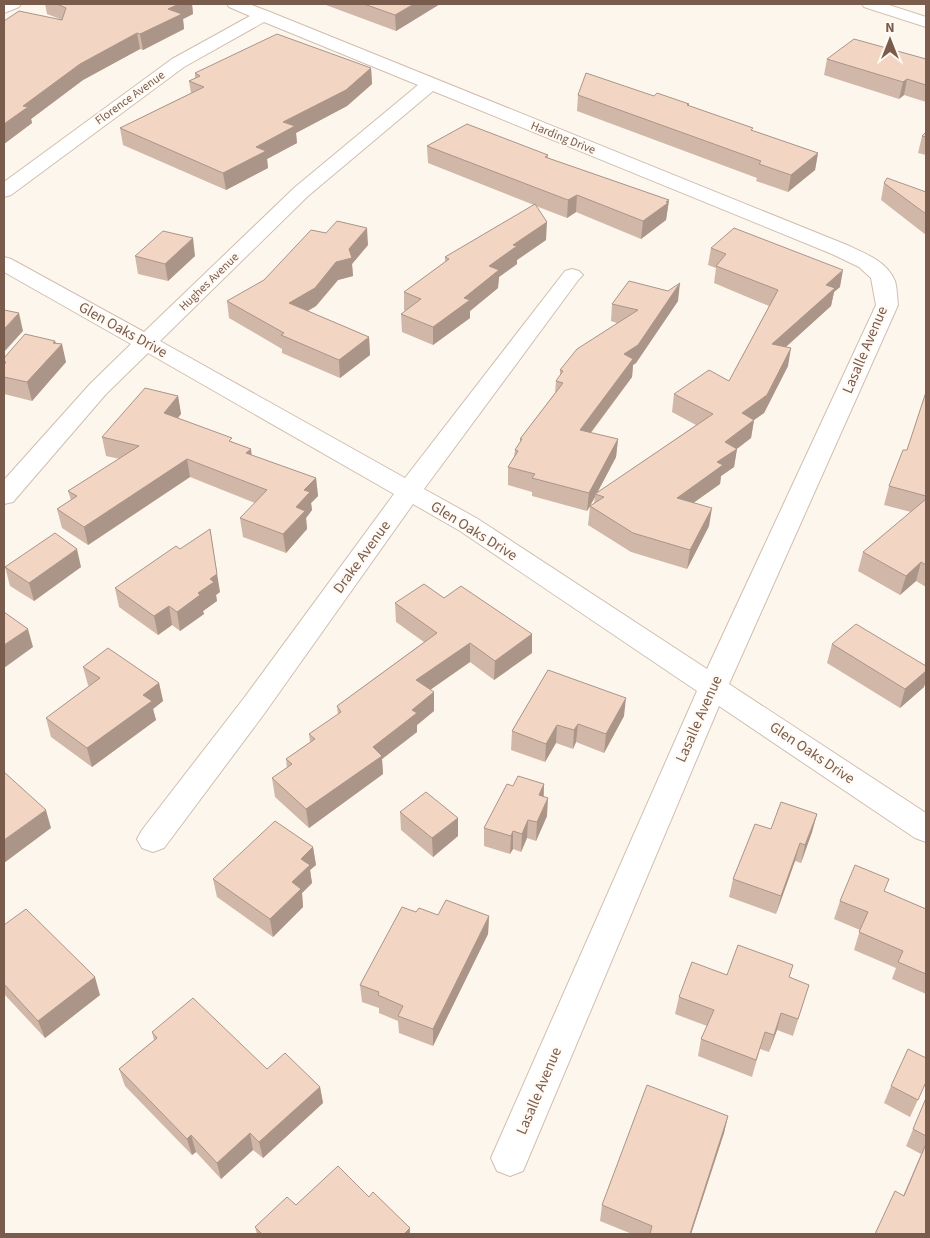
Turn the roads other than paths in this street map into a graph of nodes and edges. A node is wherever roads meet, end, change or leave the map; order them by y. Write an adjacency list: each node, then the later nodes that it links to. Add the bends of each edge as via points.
1 (13, 4): 4 (street)
2 (236, 4): 5 (street, Harding Drive)
3 (870, 4): 6 (street)
4 (4, 8)
5 (264, 16): 7 (street, Harding Drive); 8 (street, Florence Avenue, via 178,63)
6 (926, 22)
7 (430, 84): 11 (street, Harding Drive, via 824,242 870,265); 12 (street, Hughes Avenue, via 301,192)
8 (4, 191)
9 (4, 263): 12 (street, Glen Oaks Drive)
10 (572, 275): 13 (street, Drake Avenue)
11 (884, 282): 15 (street, Lasalle Avenue, via 887,305)
12 (146, 343): 13 (street, Glen Oaks Drive); 14 (street, Hughes Avenue, via 98,389)
13 (409, 491): 15 (street, Glen Oaks Drive, via 469,525); 17 (street, Drake Avenue, via 254,706)
14 (4, 496)
15 (713, 687): 16 (street, Glen Oaks Drive); 18 (street, Lasalle Avenue)
16 (926, 828)
17 (153, 839)
18 (510, 1158)

